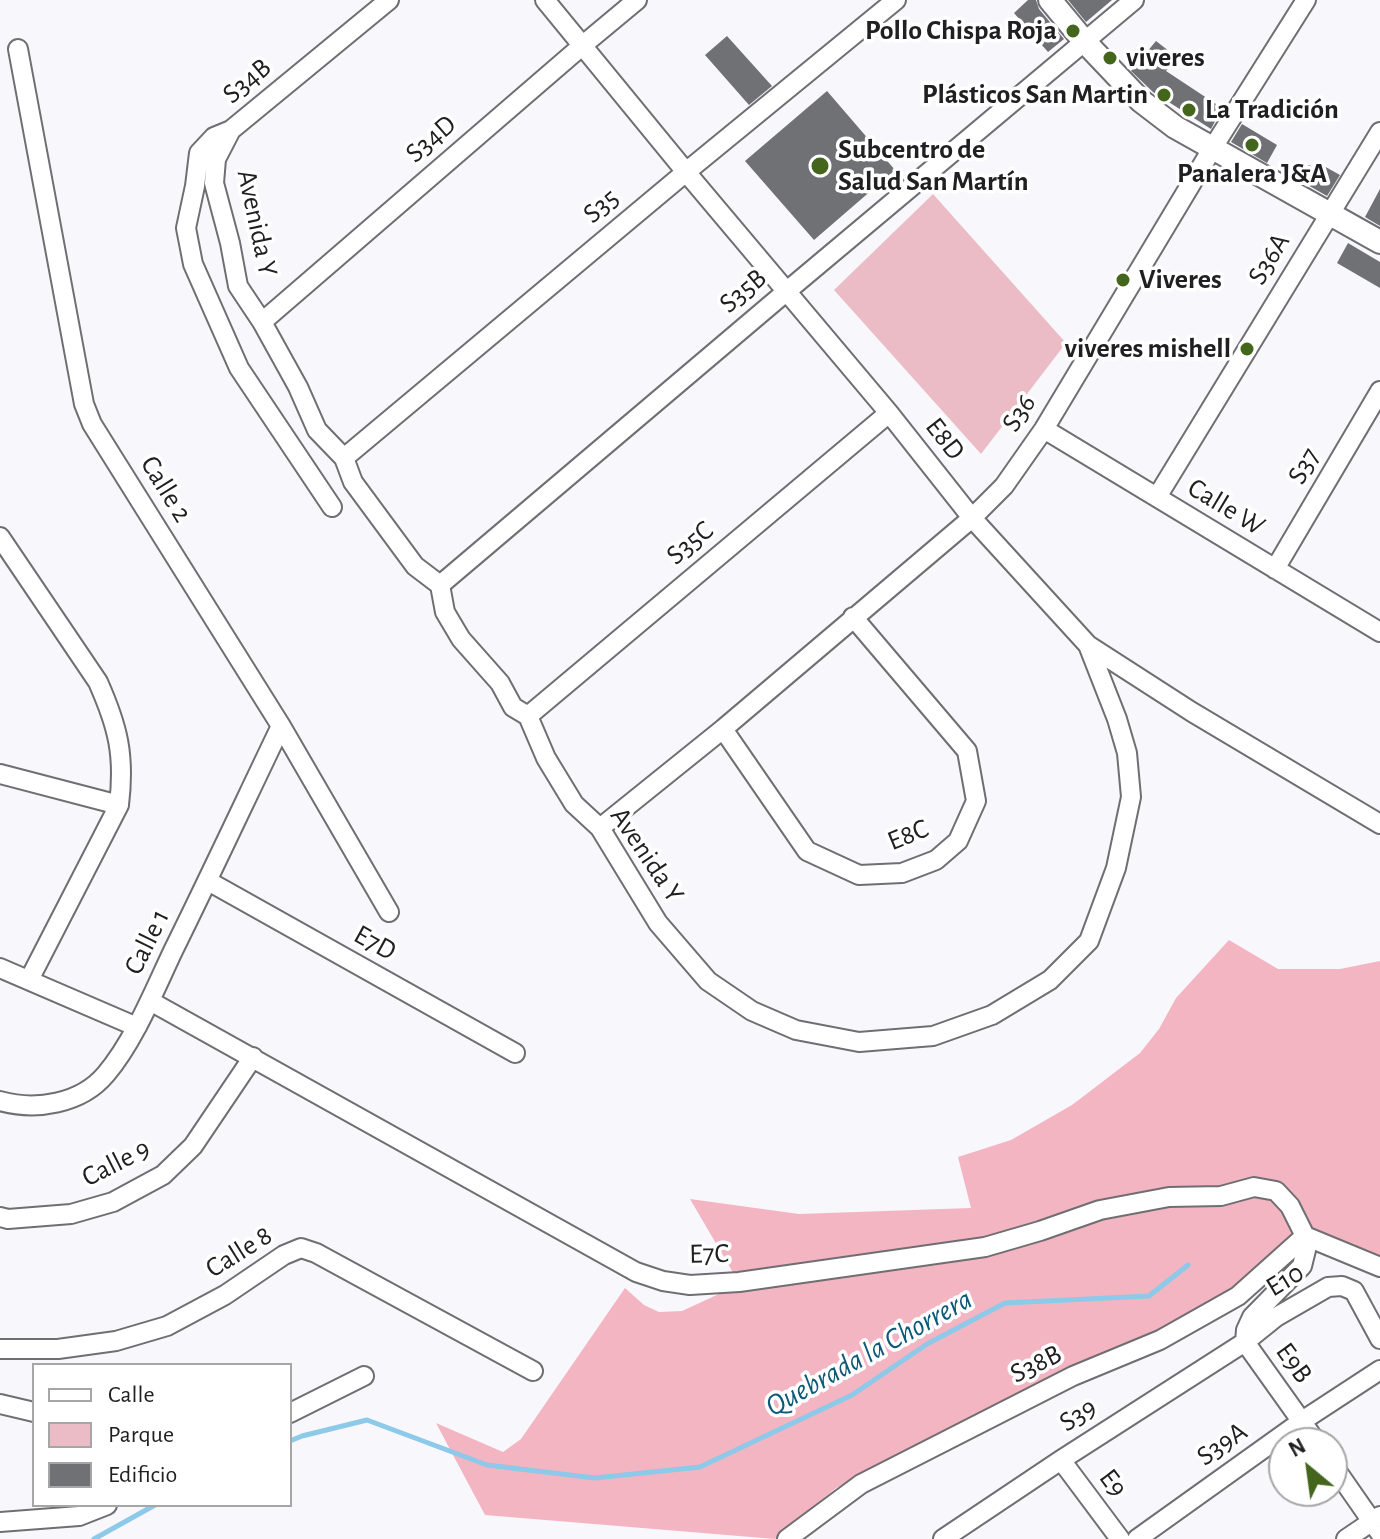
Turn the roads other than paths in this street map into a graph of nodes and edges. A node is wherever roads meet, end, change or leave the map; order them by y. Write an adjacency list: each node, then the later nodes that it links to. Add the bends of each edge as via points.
1 (389, 0): 11 (street, S34B)
2 (545, 0): 9 (street, E8D)
3 (637, 0): 9 (street, S34D)
4 (896, 0): 14 (street, S35)
5 (1050, 0): 8 (street)
6 (1134, 0): 8 (street, S35B)
7 (1306, 0): 13 (street, S36)
8 (1084, 41): 13 (street, via 1141,101); 17 (street, S35B)
9 (583, 45): 14 (street, E8D); 18 (street, S34D)
10 (18, 49): 33 (street, Calle 2, via 84,404)
11 (231, 130): 18 (street, Avenida Y, via 216,159 214,183 238,286); 24 (street, S34B, via 214,137 199,153 186,228 193,264 239,368)
12 (1380, 132): 15 (street, S36A)
13 (1212, 149): 15 (street); 21 (street, S36)
14 (686, 172): 17 (street, E8D); 22 (street, S35)
15 (1330, 213): 16 (street); 23 (street, S36A)
16 (1380, 242)
17 (787, 291): 20 (street, E8D); 28 (street, S35B)
18 (262, 322): 22 (street, Avenida Y, via 317,430)
19 (1380, 391): 27 (street, S37)
20 (889, 413): 25 (street, E8D); 32 (street, S35C)
21 (1044, 429): 23 (street, Calle W); 25 (street, S36, via 1004,486)
22 (344, 458): 28 (street, Avenida Y, via 353,482 415,566)
23 (1157, 497): 27 (street, Calle W)
24 (332, 507)
25 (972, 518): 29 (street, S36); 31 (street, E8D)
26 (0, 537): 37 (street, via 98,682 122,755)
27 (1275, 569): 30 (street, Calle W)
28 (440, 585): 32 (street, Avenida Y, via 445,612 461,639 500,683 513,707)
29 (853, 617): 34 (street, S36); 34 (street, E8C, via 967,751 976,801 958,841 936,860 902,873 859,875 807,851)
30 (1380, 632)
31 (1088, 645): 38 (street, E8D); 39 (street, Avenida Y, via 1127,753 1131,797 1116,868 1089,941 1050,980 992,1015 933,1036 859,1042 796,1030 752,1011 708,981 658,923)
32 (528, 716): 39 (street, Avenida Y, via 574,804)
33 (281, 726): 40 (street, Calle 1); 41 (street, Calle 2)
34 (723, 729): 39 (street, S36)
35 (0, 764): 36 (street)
36 (0, 775): 37 (street)
37 (119, 805): 43 (street)
38 (1380, 824)
39 (600, 828)
40 (208, 881): 44 (street, Calle 1); 46 (street, E7D)
41 (389, 912)
42 (0, 968): 43 (street)
43 (29, 980): 45 (street)
44 (150, 1001): 45 (street, Calle 1); 47 (street, E7C)
45 (137, 1027): 48 (street, Calle 1, via 105,1075 81,1094 50,1106)
46 (515, 1053)
47 (253, 1057): 49 (street, Calle 9, via 193,1146 163,1175 113,1202 71,1214); 50 (street, E7C, via 636,1272 663,1281 739,1282 985,1247 1100,1210 1169,1197 1221,1196 1254,1187 1276,1191)
48 (0, 1101)
49 (0, 1217)
50 (1305, 1236): 51 (street); 53 (street, E9B, via 1302,1266 1252,1317); 69 (street, S38B, via 1238,1296 1160,1340 1073,1376 861,1484)
51 (1380, 1267)
52 (1380, 1339): 53 (street, E10, via 1354,1291 1342,1286 1328,1287 1276,1317)
53 (1245, 1342): 61 (street, E9B); 63 (street, S39)
54 (0, 1349): 56 (street, Calle 8, via 73,1347 167,1326 301,1248)
55 (1380, 1370): 61 (street, S39A)
56 (533, 1371)
57 (364, 1376): 60 (street)
58 (0, 1404): 59 (street)
59 (32, 1412)
60 (292, 1412)
61 (1302, 1421): 62 (street, E9B); 71 (street, S39A)
62 (1306, 1427)
63 (1061, 1460): 68 (street, S39); 70 (street, E9)
64 (1348, 1485): 67 (street)
65 (102, 1507): 66 (street, via 79,1516)
66 (0, 1522)
67 (1377, 1524): 72 (street)
68 (950, 1537)
69 (787, 1539)
70 (1120, 1539)
71 (1137, 1539)
72 (1346, 1539)

